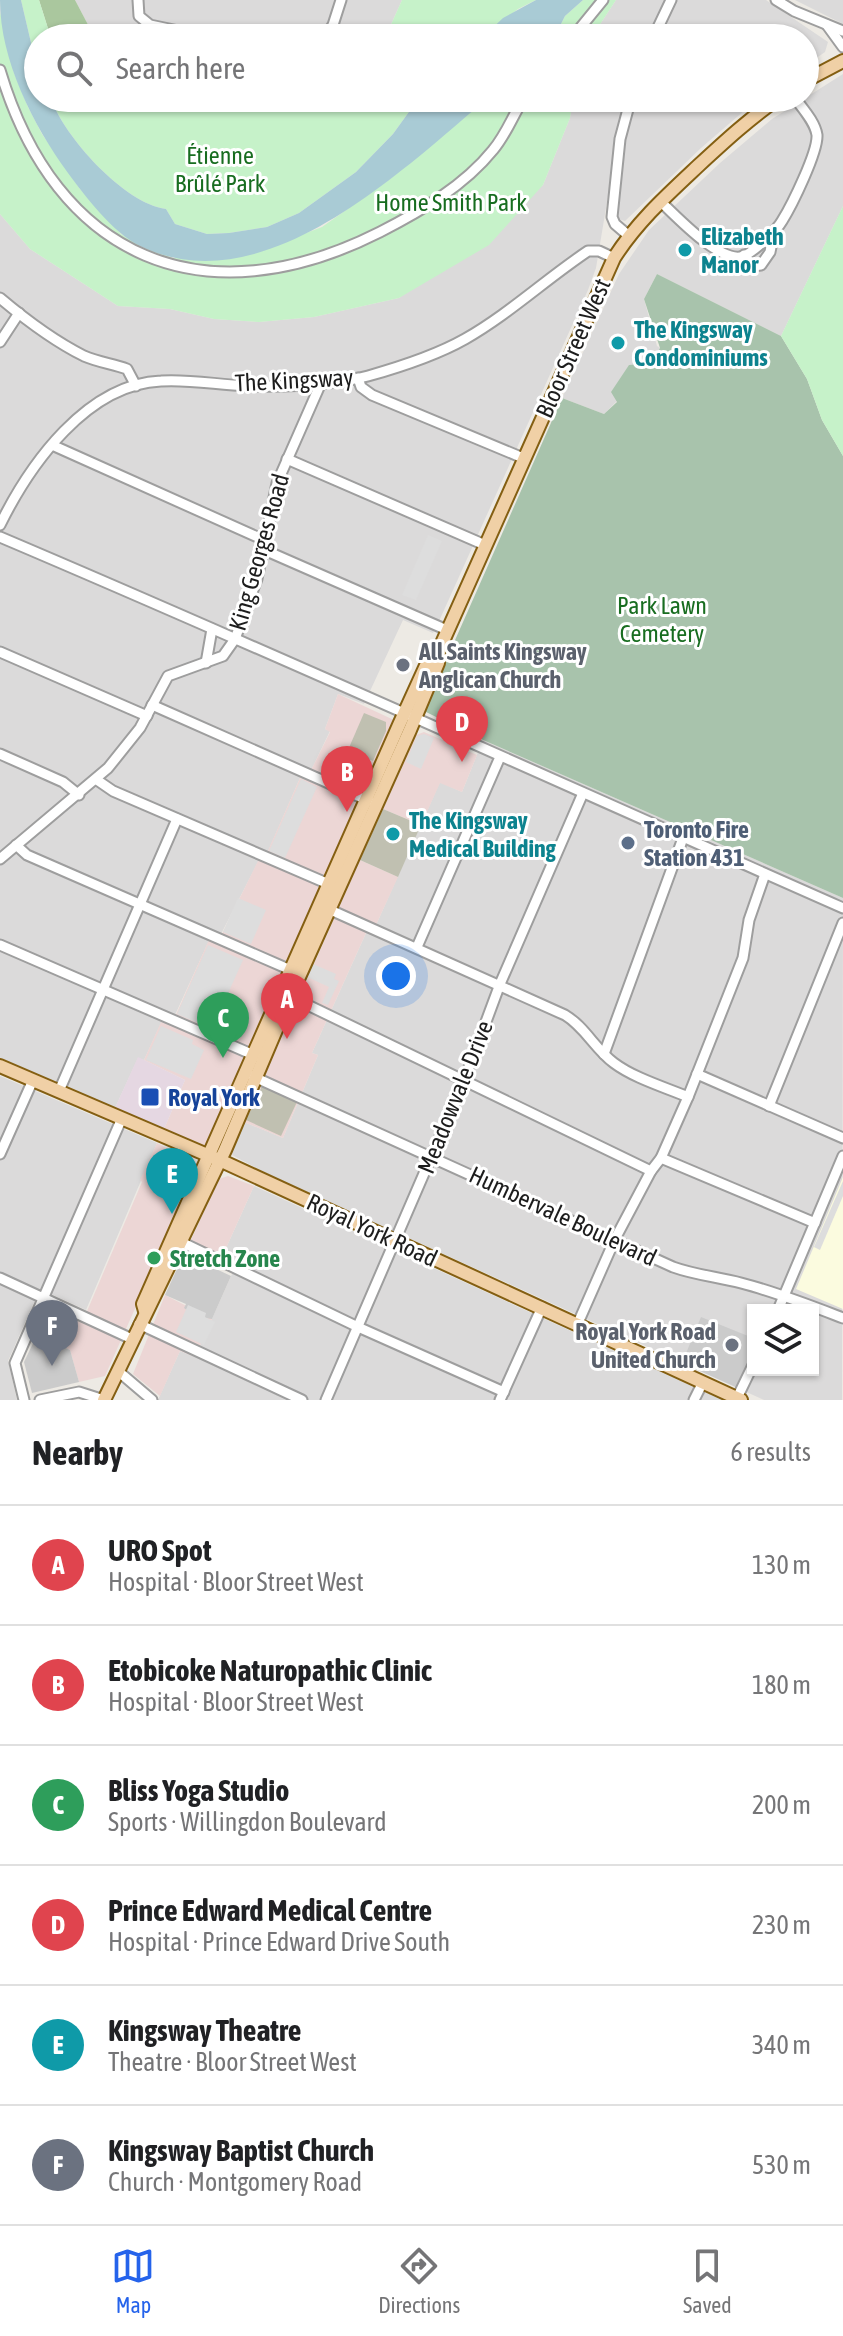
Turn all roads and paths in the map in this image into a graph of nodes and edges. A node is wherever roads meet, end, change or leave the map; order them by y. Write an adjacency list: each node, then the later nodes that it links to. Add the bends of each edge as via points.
1 (138, 0): 6 (street, via 139,16)
2 (341, 0): 7 (street)
3 (603, 0): 8 (street)
4 (671, 0): 9 (street)
5 (776, 0): 10 (street)
6 (149, 24)
7 (333, 24)
8 (583, 24)
9 (660, 24)
10 (827, 25): 11 (street); 12 (street)
11 (843, 31)
12 (843, 47)
13 (843, 61): 15 (main road)
14 (0, 70): 16 (street, via 28,144 67,199 137,253 217,271 296,265 391,226 477,168)
15 (819, 74)
16 (517, 112)
17 (627, 112): 22 (street, via 612,215 613,223)
18 (761, 112): 20 (main road, Bloor Street West)
19 (805, 112): 21 (street, via 817,135 815,149)
20 (660, 201): 22 (main road, Bloor Street West); 23 (street, via 706,244)
21 (774, 232): 23 (street); 23 (street, via 761,265 753,266)
22 (629, 236): 24 (main road, Bloor Street West)
23 (744, 255)
24 (614, 258): 28 (street, The Kingsway, via 588,251 467,338); 34 (main road, Bloor Street West)
25 (0, 298): 26 (street)
26 (19, 313): 27 (street); 31 (street, via 88,358 127,369)
27 (0, 342)
28 (358, 378): 29 (street, The Kingsway); 34 (street, via 372,395)
29 (321, 383): 30 (street, The Kingsway); 32 (street, King Georges Road)
30 (294, 384): 31 (street, The Kingsway, via 161,381); 32 (street, via 305,393)
31 (136, 386): 33 (street, The Kingsway, via 84,413)
32 (309, 407): 35 (street, King Georges Road)
33 (52, 445): 36 (street, The Kingsway, via 27,475); 38 (street)
34 (523, 458): 39 (main road, Bloor Street West)
35 (287, 459): 38 (street, King Georges Road); 39 (street)
36 (0, 525)
37 (0, 537): 40 (street)
38 (263, 544): 41 (street); 42 (street, King Georges Road, via 257,579)
39 (485, 545): 41 (main road, Bloor Street West)
40 (212, 629): 42 (street); 44 (street)
41 (447, 630): 46 (main road, Bloor Street West, via 429,659)
42 (235, 639): 44 (street, King Georges Road, via 226,653); 46 (street)
43 (0, 652): 47 (street)
44 (206, 663): 45 (street, King Georges Road, via 168,676)
45 (152, 705): 47 (street, King Georges Road); 53 (street)
46 (410, 715): 49 (street); 53 (main road, Bloor Street West)
47 (147, 716): 50 (street, King Georges Road)
48 (0, 754): 52 (street, via 67,784)
49 (500, 757): 51 (street); 65 (street)
50 (97, 780): 52 (street, King Georges Road); 54 (street)
51 (583, 793): 55 (street); 67 (street, Meadowvale Drive)
52 (79, 795): 56 (street, King Georges Road)
53 (371, 802): 59 (main road, Bloor Street West)
54 (177, 819): 59 (street); 60 (street)
55 (683, 838): 58 (street); 70 (street)
56 (16, 845): 57 (street, King Georges Road); 60 (street, via 27,855)
57 (0, 859)
58 (765, 874): 62 (street); 73 (street, via 743,958)
59 (334, 887): 61 (main road, Bloor Street West)
60 (139, 905): 66 (street); 68 (street)
61 (325, 907): 65 (street); 66 (main road, Bloor Street West)
62 (843, 908)
63 (843, 923): 79 (street)
64 (0, 945): 68 (street)
65 (417, 947): 67 (street)
66 (296, 972): 69 (main road, Bloor Street West)
67 (500, 984): 70 (street, via 572,1019); 76 (street, Meadowvale Drive)
68 (102, 990): 71 (street); 77 (street)
69 (286, 995): 71 (main road, Bloor Street West); 76 (street)
70 (604, 1054): 78 (street, via 618,1066)
71 (258, 1057): 74 (main road, Bloor Street West)
72 (0, 1066): 75 (main road, Royal York Road)
73 (697, 1074): 78 (street); 79 (street)
74 (252, 1075): 83 (street, Humbervale Boulevard); 85 (main road, Bloor Street West)
75 (33, 1080): 77 (main road, Royal York Road); 82 (street)
76 (464, 1081): 83 (street, Meadowvale Drive); 87 (street)
77 (59, 1091): 80 (main road, Royal York Road)
78 (688, 1097): 86 (street)
79 (769, 1106): 81 (street)
80 (122, 1118): 85 (main road, Royal York Road); 93 (street)
81 (843, 1138)
82 (0, 1154)
83 (430, 1155): 89 (street, Humbervale Boulevard); 91 (street, Meadowvale Drive)
84 (843, 1156): 88 (street)
85 (215, 1158): 90 (main road, Bloor Street West); 91 (main road, Royal York Road)
86 (661, 1158): 87 (street); 88 (street)
87 (651, 1171): 89 (street)
88 (815, 1223): 94 (street)
89 (615, 1239): 94 (street, Humbervale Boulevard, via 682,1271); 98 (street)
90 (177, 1240): 99 (main road, Bloor Street West, via 151,1308); 100 (street)
91 (395, 1241): 96 (main road, Royal York Road); 100 (street, Meadowvale Drive)
92 (0, 1278): 93 (street)
93 (42, 1297): 101 (street); 107 (street, via 15,1363)
94 (784, 1297): 95 (street); 97 (street, Humbervale Boulevard)
95 (781, 1304)
96 (542, 1307): 98 (main road, Royal York Road); 105 (street)
97 (843, 1318)
98 (578, 1323): 104 (main road, Royal York Road)
99 (139, 1324): 101 (main road, Bloor Street West); 111 (street)
100 (358, 1327): 105 (street); 112 (street, Meadowvale Drive)
101 (132, 1339): 102 (main road, Bloor Street West)
102 (118, 1371): 109 (main road, Bloor Street West); 110 (street)
103 (748, 1376): 106 (street)
104 (703, 1382): 106 (main road, Royal York Road); 113 (street)
105 (502, 1396)
106 (739, 1399)
107 (24, 1400)
108 (40, 1400): 109 (street, via 79,1392)
109 (104, 1400)
110 (152, 1400)
111 (302, 1400)
112 (326, 1400)
113 (694, 1400)

